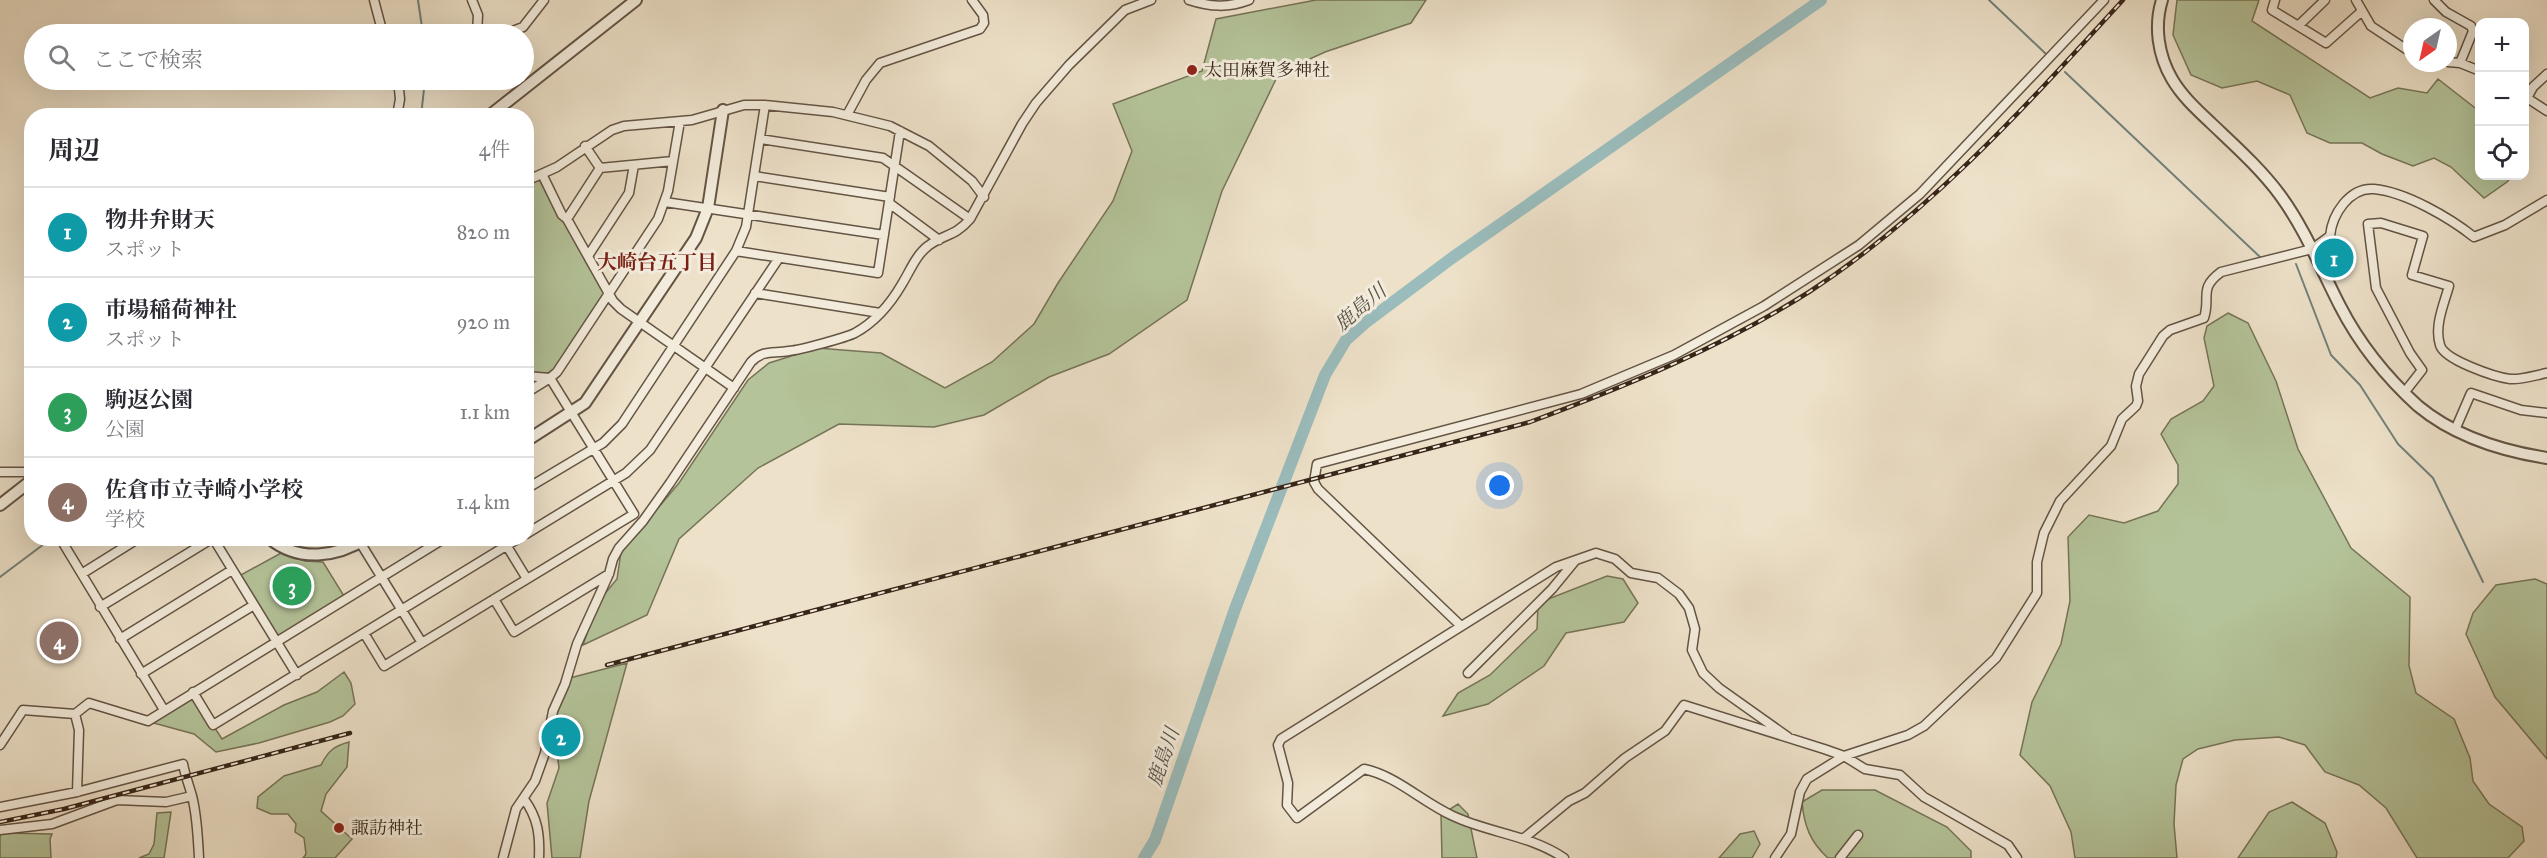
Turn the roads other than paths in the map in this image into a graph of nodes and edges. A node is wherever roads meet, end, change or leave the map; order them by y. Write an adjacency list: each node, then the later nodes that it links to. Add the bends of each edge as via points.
1 (374, 0): 16 (street)
2 (472, 0): 17 (street)
3 (544, 0): 18 (street)
4 (636, 0): 25 (street)
5 (972, 0): 35 (street, via 983,15 980,29 880,63)
6 (1151, 0): 47 (street, via 1125,10 1054,82 1022,124)
7 (1189, 0): 8 (street, via 1222,7)
8 (1249, 0)
9 (2104, 0): 106 (street, via 1913,200 1859,245 1764,306 1674,355 1581,394 1317,464 1314,482 1318,489)
10 (2162, 0): 57 (street, via 2158,35 2163,61 2172,78 2183,96 2279,194)
11 (2276, 0): 19 (street, via 2272,10)
12 (2325, 0): 19 (street)
13 (2356, 0): 15 (street)
14 (2434, 0): 22 (street, via 2471,26 2473,31)
15 (2361, 11): 19 (street, via 2326,43); 20 (street, via 2371,26)
16 (380, 24)
17 (478, 24)
18 (525, 24)
19 (2298, 26)
20 (2403, 47)
21 (2457, 63): 22 (street)
22 (2460, 63): 23 (street)
23 (2475, 68)
24 (2547, 74): 28 (street)
25 (534, 80)
26 (399, 90): 31 (street)
27 (522, 90): 32 (street)
28 (2529, 93)
29 (2529, 99): 34 (street)
30 (765, 105): 33 (street); 35 (street); 38 (street)
31 (398, 108)
32 (499, 108)
33 (723, 110): 36 (street); 51 (street)
34 (2547, 111)
35 (847, 115): 37 (street)
36 (680, 121): 39 (street, via 624,126); 40 (street)
37 (900, 131): 42 (street); 47 (street, via 929,146 972,181)
38 (760, 139): 42 (street, via 883,158); 45 (street)
39 (585, 146): 43 (street); 44 (street)
40 (673, 160): 41 (street); 50 (street)
41 (634, 165): 43 (street); 59 (street, via 629,193)
42 (894, 165): 48 (street); 54 (street)
43 (600, 168): 53 (street)
44 (542, 174): 46 (street); 53 (street)
45 (754, 176): 48 (street); 52 (street)
46 (534, 178)
47 (983, 196): 54 (street)
48 (889, 200): 55 (street); 56 (street)
49 (2547, 200): 57 (street, via 2505,225 2474,237 2444,215 2416,202 2373,189 2362,191 2345,201 2331,224 2330,236)
50 (665, 202): 51 (street); 62 (street)
51 (708, 208): 52 (street); 64 (street, via 696,238)
52 (748, 214): 55 (street); 58 (street)
53 (567, 219): 59 (street)
54 (970, 219): 56 (street, via 958,231)
55 (884, 235): 60 (street, via 878,273)
56 (939, 240): 63 (street, via 921,252)
57 (2312, 249): 72 (street, via 2361,343); 119 (street, via 2221,272 2211,279 2205,292 2204,318 2163,336 2139,374 2136,406 2122,419 2111,446 2060,501 2037,562 2037,593 1996,658 1924,726)
58 (736, 251): 60 (street); 65 (street)
59 (588, 256): 62 (street)
60 (779, 258): 61 (street)
61 (755, 293): 63 (street); 66 (street)
62 (609, 294): 64 (street); 69 (street)
63 (880, 313): 71 (street, via 851,334 790,351 758,355)
64 (639, 323): 65 (street); 74 (street, via 585,403)
65 (673, 346): 66 (street); 77 (street, via 622,424)
66 (705, 368): 71 (street); 81 (street, via 650,450)
67 (2547, 373): 72 (street, via 2512,379 2478,369 2446,353 2440,346 2439,324 2449,286 2412,275 2423,236 2381,223 2368,224 2376,288 2409,353 2422,370)
68 (534, 377): 69 (street)
69 (550, 378): 70 (street); 74 (street)
70 (534, 388)
71 (734, 388): 99 (street, via 643,521 619,548)
72 (2404, 393): 75 (street)
73 (2547, 413): 75 (street, via 2522,410 2471,393)
74 (572, 414): 76 (street); 77 (street)
75 (2456, 430): 78 (street, via 2490,445)
76 (534, 436)
77 (593, 448): 81 (street); 82 (street)
78 (2547, 458)
79 (0, 472): 80 (street)
80 (24, 472)
81 (613, 481): 85 (street); 101 (street, via 634,514)
82 (534, 484)
83 (24, 486): 84 (street)
84 (0, 505)
85 (534, 529)
86 (67, 546): 98 (street)
87 (126, 546): 98 (street)
88 (202, 546): 104 (street)
89 (217, 546): 97 (street)
90 (281, 546): 91 (street, via 315,555 342,552)
91 (352, 546)
92 (365, 546): 100 (street)
93 (432, 546): 100 (street)
94 (499, 546): 105 (street)
95 (507, 546): 101 (street)
96 (1576, 561): 106 (street, via 1556,567); 111 (street); 117 (street, via 1596,553 1615,559 1632,573 1658,578 1679,594 1689,608 1695,629 1692,650 1703,673)
97 (232, 570): 103 (street); 108 (street)
98 (83, 573): 104 (street)
99 (609, 574): 102 (street, via 514,632); 122 (street, via 577,644 553,711 545,753)
100 (381, 578): 105 (street); 109 (street)
101 (527, 579): 102 (street)
102 (494, 599): 110 (street)
103 (254, 605): 109 (street); 112 (street)
104 (100, 608): 108 (street)
105 (402, 610): 107 (street); 110 (street)
106 (1461, 626): 126 (street, via 1281,739 1278,745 1288,783 1287,805 1297,818 1364,769 1401,785 1453,816)
107 (364, 633): 110 (street, via 384,666); 113 (street)
108 (120, 639): 112 (street)
109 (276, 642): 113 (street); 114 (street)
110 (422, 644)
111 (1468, 673)
112 (141, 674): 115 (street)
113 (297, 675): 114 (street, via 213,725)
114 (193, 692): 115 (street)
115 (164, 711): 116 (street, via 148,721 89,703)
116 (75, 714): 118 (street, via 23,710); 120 (street, via 79,730)
117 (1788, 737): 119 (street); 126 (street, via 1684,705 1665,731)
118 (0, 745)
119 (1844, 756): 131 (street, via 1808,779 1800,792 1791,834); 133 (street, via 1865,769 1900,775 1924,797 2008,845)
120 (77, 792): 121 (street, via 183,764); 123 (street)
121 (192, 796): 124 (street, via 166,802 117,800 52,824); 127 (street)
122 (524, 799): 128 (street, via 516,809); 129 (street, via 539,830)
123 (0, 806)
124 (0, 830)
125 (1858, 835): 132 (street)
126 (1523, 839): 130 (street, via 1548,847)
127 (199, 858)
128 (503, 858)
129 (539, 858)
130 (1564, 858)
131 (1775, 858)
132 (1840, 858)
133 (2017, 858)

